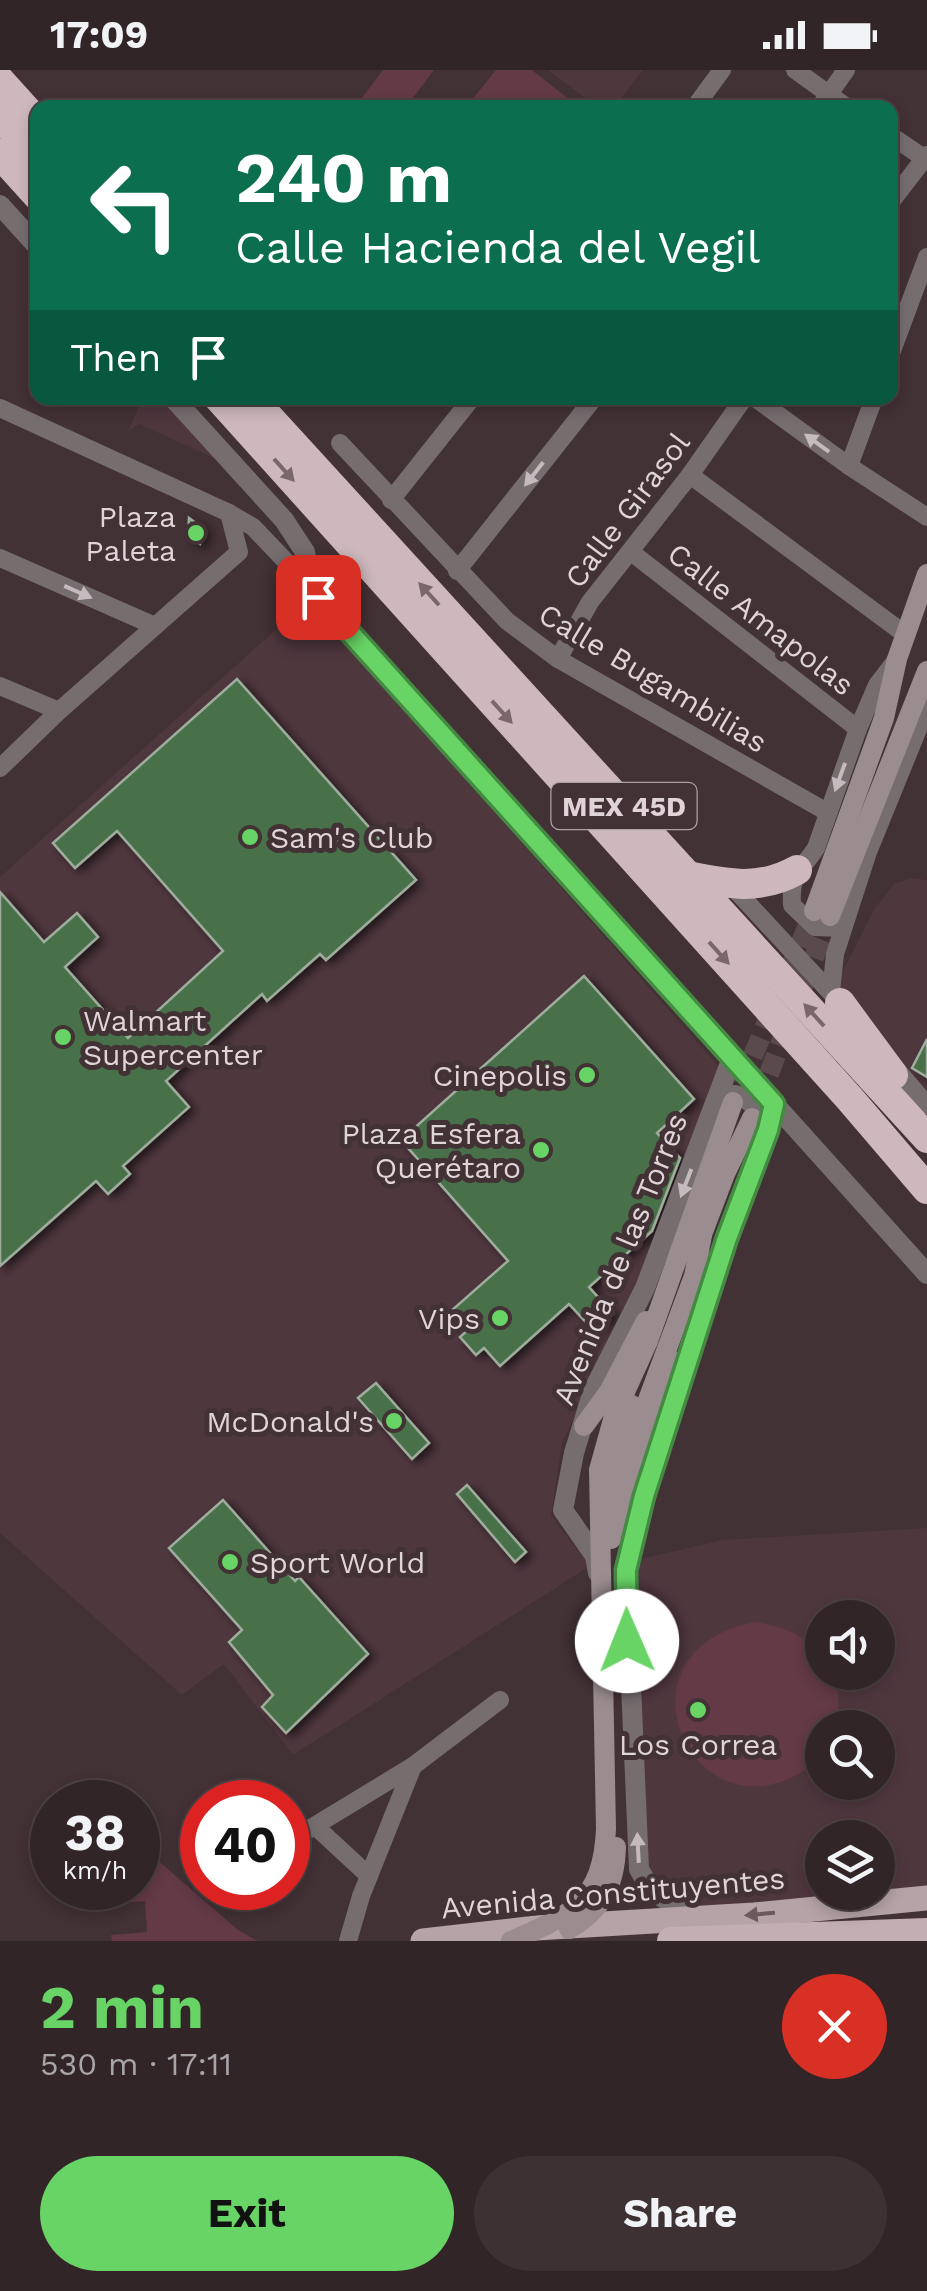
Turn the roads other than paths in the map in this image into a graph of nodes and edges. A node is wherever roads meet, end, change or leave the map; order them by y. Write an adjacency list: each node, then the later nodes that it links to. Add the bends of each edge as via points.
1 (722, 70): 5 (street)
2 (795, 70): 6 (street)
3 (846, 70): 7 (street)
4 (0, 82): 8 (highway)
5 (700, 100)
6 (823, 100)
7 (825, 100)
8 (30, 114)
9 (0, 116): 11 (highway)
10 (898, 141): 13 (street)
11 (30, 149)
12 (0, 154): 14 (highway)
13 (926, 158): 15 (street)
14 (30, 187)
15 (898, 193)
16 (0, 205): 17 (street)
17 (30, 238)
18 (927, 257): 19 (street)
19 (898, 335)
20 (180, 405): 41 (street, via 284,520 305,552)
21 (225, 405): 60 (highway, MEX 45D, one-way to 60)
22 (257, 405): 32 (highway, MEX 45D)
23 (274, 405): 32 (highway)
24 (466, 405): 34 (street)
25 (588, 405): 39 (street, one-way to 39)
26 (739, 405): 33 (street, Calle Girasol)
27 (765, 405): 31 (street, one-way to 27)
28 (871, 405): 31 (street)
29 (0, 408): 35 (street)
30 (340, 444): 34 (street, Calle Bugambilias)
31 (848, 466): 36 (street)
32 (320, 475): 54 (highway, MEX 45D, one-way to 32)
33 (690, 475): 37 (street, Calle Girasol); 43 (street)
34 (391, 500): 39 (street, Calle Bugambilias)
35 (229, 513): 41 (street, via 253,528); 42 (street, via 239,552)
36 (927, 518)
37 (630, 552): 45 (street, Calle Girasol, via 590,602); 50 (street, Calle Amapolas)
38 (0, 558): 42 (street, one-way to 42)
39 (457, 571): 45 (street, Calle Bugambilias)
40 (927, 574): 43 (main road)
41 (313, 590): 58 (street)
42 (155, 626): 49 (street)
43 (906, 635): 44 (main road)
44 (897, 658): 50 (street); 56 (main road)
45 (558, 659): 52 (street, Calle Bugambilias)
46 (927, 671): 56 (main road)
47 (0, 686): 49 (street)
48 (927, 707): 56 (street, via 868,852)
49 (59, 711): 51 (street)
50 (858, 729): 52 (street, one-way to 52)
51 (0, 768)
52 (827, 812): 53 (street, via 814,852)
53 (797, 870): 55 (highway, via 777,881); 56 (street, via 792,904 816,926)
54 (687, 876): 55 (highway); 65 (highway, MEX 45D, one-way to 54)
55 (730, 884): 57 (street)
56 (829, 918): 57 (street)
57 (835, 998): 62 (street); 63 (highway)
58 (732, 1058): 59 (street, Avenida de las Torres); 61 (street)
59 (726, 1099): 64 (street, via 740,1094 753,1103); 70 (main road, Avenida de las Torres); 73 (street, Avenida de las Torres, one-way to 73, via 645,1288 592,1390)
60 (850, 1099): 66 (highway, MEX 45D); 67 (highway)
61 (774, 1104): 64 (street); 71 (street)
62 (927, 1104)
63 (927, 1122)
64 (760, 1124): 68 (main road, via 725,1174); 69 (street)
65 (927, 1138)
66 (927, 1189)
67 (927, 1210)
68 (702, 1236): 72 (main road); 74 (main road, via 694,1276 632,1440 631,1473)
69 (727, 1238): 72 (main road); 74 (street)
70 (677, 1261): 72 (main road, Avenida de las Torres); 73 (main road)
71 (927, 1274)
72 (659, 1348): 76 (main road, bridge, via 620,1444); 88 (main road, bridge, via 614,1416 598,1470 602,1868 577,1908)
73 (584, 1426): 76 (street, Avenida de las Torres, via 563,1510)
74 (644, 1496): 75 (street)
75 (636, 1528): 76 (street, via 611,1550); 83 (street, one-way to 75, via 650,1890 639,1869 626,1570)
76 (603, 1573): 85 (main road, bridge, via 616,1869 612,1886 581,1922)
77 (500, 1700): 78 (street)
78 (412, 1766): 79 (street); 81 (street)
79 (315, 1826): 80 (street); 81 (street)
80 (310, 1829)
81 (369, 1876): 86 (street)
82 (927, 1898): 83 (main road, Avenida Constituyentes, one-way to 83)
83 (694, 1918): 85 (main road, Avenida Constituyentes)
84 (927, 1932): 89 (highway)
85 (540, 1934): 87 (main road, Avenida Constituyentes)
86 (348, 1941)
87 (423, 1941)
88 (510, 1941)
89 (671, 1941)

